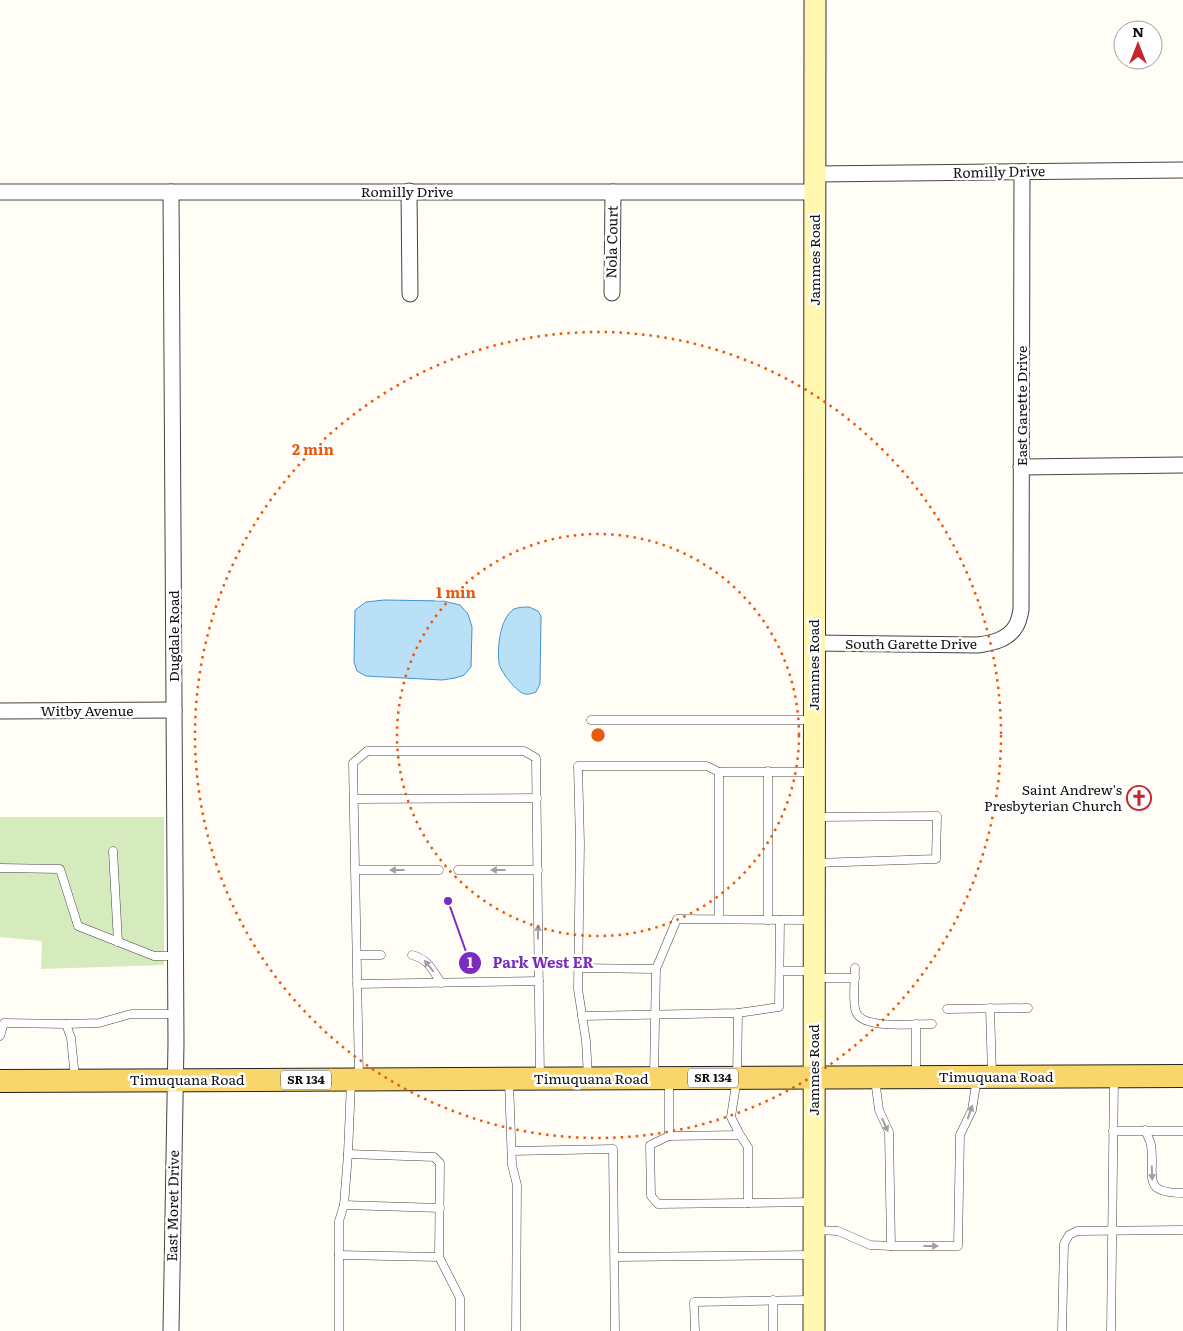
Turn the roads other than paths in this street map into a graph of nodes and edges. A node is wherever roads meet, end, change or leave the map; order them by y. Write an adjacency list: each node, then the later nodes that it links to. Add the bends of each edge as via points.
1 (815, 0): 4 (street, Jammes Road)
2 (1183, 170): 3 (street, Romilly Drive)
3 (1022, 172): 4 (street, Romilly Drive); 12 (street, East Garette Drive)
4 (815, 183): 8 (street, Romilly Drive); 14 (street, Jammes Road)
5 (0, 192): 6 (street, Romilly Drive)
6 (171, 192): 7 (street, Romilly Drive); 15 (street, Dugdale Road)
7 (409, 192): 8 (street, Romilly Drive); 10 (street)
8 (612, 192): 9 (street, Nola Court)
9 (612, 293)
10 (410, 294)
11 (1183, 466): 12 (street)
12 (1021, 467): 13 (street, East Garette Drive, via 1021,610 1016,627)
13 (1006, 636): 14 (street, South Garette Drive, via 994,643 978,645)
14 (814, 643): 18 (street, Jammes Road)
15 (174, 710): 16 (street, Witby Avenue); 40 (street, Dugdale Road)
16 (0, 711)
17 (592, 720): 18 (lane)
18 (814, 720): 21 (street, Jammes Road)
19 (768, 771): 20 (lane); 21 (lane); 33 (lane)
20 (719, 772): 32 (lane); 41 (lane, via 707,766 578,766)
21 (814, 772): 24 (street, Jammes Road)
22 (537, 798): 23 (lane); 23 (lane, via 536,758 524,751 367,751 353,762); 31 (lane)
23 (354, 799): 28 (lane)
24 (814, 817): 26 (street, Jammes Road); 26 (lane, via 937,816 936,859)
25 (113, 851): 36 (lane)
26 (814, 863): 35 (street, Jammes Road)
27 (0, 868): 36 (lane, via 60,869 78,926)
28 (356, 870): 29 (lane, one-way to 28); 37 (lane)
29 (439, 870)
30 (458, 870): 31 (lane, one-way to 30)
31 (538, 870): 47 (lane, one-way to 31)
32 (719, 919): 33 (lane); 43 (lane, via 677,919)
33 (768, 920): 34 (lane)
34 (780, 920): 35 (lane); 44 (lane)
35 (814, 920): 45 (street, Jammes Road)
36 (118, 942): 40 (lane, via 154,956)
37 (357, 955): 38 (lane); 49 (lane)
38 (380, 955)
39 (412, 955): 48 (lane, one-way to 39, via 422,958)
40 (175, 956): 54 (street, Dugdale Road)
41 (578, 968): 43 (lane); 56 (lane)
42 (854, 968): 46 (lane)
43 (656, 969): 55 (lane)
44 (780, 971): 45 (lane); 53 (lane, via 779,1007)
45 (814, 975): 46 (lane); 66 (street, Jammes Road)
46 (854, 978): 58 (lane, via 854,1008 865,1021)
47 (539, 981): 48 (lane); 70 (lane)
48 (441, 983): 49 (lane)
49 (357, 984): 73 (lane)
50 (990, 1008): 51 (lane); 52 (lane); 62 (lane)
51 (1028, 1008)
52 (947, 1009)
53 (738, 1013): 55 (lane); 65 (lane)
54 (175, 1014): 57 (lane, via 131,1014 99,1023); 72 (street, Dugdale Road)
55 (656, 1015): 56 (lane); 64 (lane)
56 (582, 1016): 71 (lane)
57 (66, 1024): 60 (lane, via 4,1023); 75 (lane, via 71,1038)
58 (916, 1024): 59 (lane); 68 (lane)
59 (932, 1024)
60 (0, 1036)
61 (1183, 1076): 63 (main road, Timuquana Road / SR 134)
62 (984, 1077): 63 (main road, Timuquana Road / SR 134); 68 (main road, Timuquana Road / SR 134); 91 (lane, one-way to 62, via 958,1246 960,1135)
63 (1114, 1077): 77 (lane)
64 (662, 1078): 65 (main road, Timuquana Road / SR 134); 71 (main road, Timuquana Road / SR 134); 80 (lane)
65 (737, 1078): 66 (main road, Timuquana Road / SR 134); 79 (lane, via 731,1117)
66 (814, 1078): 67 (main road, Timuquana Road / SR 134); 84 (street, Jammes Road)
67 (875, 1078): 68 (main road, Timuquana Road / SR 134); 91 (lane, one-way to 91, via 879,1110 889,1132)
68 (916, 1078)
69 (509, 1079): 70 (main road, Timuquana Road / SR 134); 73 (main road, Timuquana Road / SR 134); 81 (lane)
70 (540, 1079): 71 (main road, Timuquana Road / SR 134)
71 (588, 1079)
72 (175, 1080): 73 (main road, Timuquana Road / SR 134); 75 (main road, Timuquana Road / SR 134); 98 (street, East Moret Drive)
73 (355, 1080): 82 (lane)
74 (0, 1081): 75 (main road, Timuquana Road / SR 134)
75 (75, 1081)
76 (1145, 1130): 77 (lane); 78 (lane); 83 (lane, one-way to 83, via 1151,1144 1152,1180 1156,1187 1165,1192)
77 (1113, 1131): 90 (lane)
78 (1183, 1132)
79 (740, 1135): 80 (lane); 85 (lane, via 748,1147)
80 (669, 1136): 85 (lane, via 650,1145 651,1196 658,1204)
81 (512, 1151): 95 (lane, via 613,1149); 101 (lane, via 517,1186)
82 (348, 1154): 86 (lane); 87 (lane, via 434,1157 440,1163)
83 (1183, 1193)
84 (814, 1202): 85 (lane); 88 (street, Jammes Road)
85 (748, 1203)
86 (344, 1205): 87 (lane); 92 (lane, via 339,1221)
87 (440, 1208): 94 (lane)
88 (814, 1230): 91 (lane, via 838,1231 870,1245); 93 (street, Jammes Road)
89 (1183, 1230): 90 (lane)
90 (1112, 1231): 106 (lane, via 1077,1232 1069,1235 1064,1244); 107 (lane)
91 (891, 1246)
92 (339, 1256): 94 (lane); 99 (lane)
93 (814, 1256): 95 (lane); 97 (street, Jammes Road)
94 (439, 1257): 100 (lane, via 460,1298)
95 (615, 1257): 102 (lane)
96 (773, 1300): 97 (lane); 103 (lane, via 694,1302); 104 (lane)
97 (814, 1300): 105 (street, Jammes Road)
98 (171, 1331)
99 (338, 1331)
100 (460, 1331)
101 (516, 1331)
102 (615, 1331)
103 (695, 1331)
104 (773, 1331)
105 (814, 1331)
106 (1062, 1331)
107 (1111, 1331)

